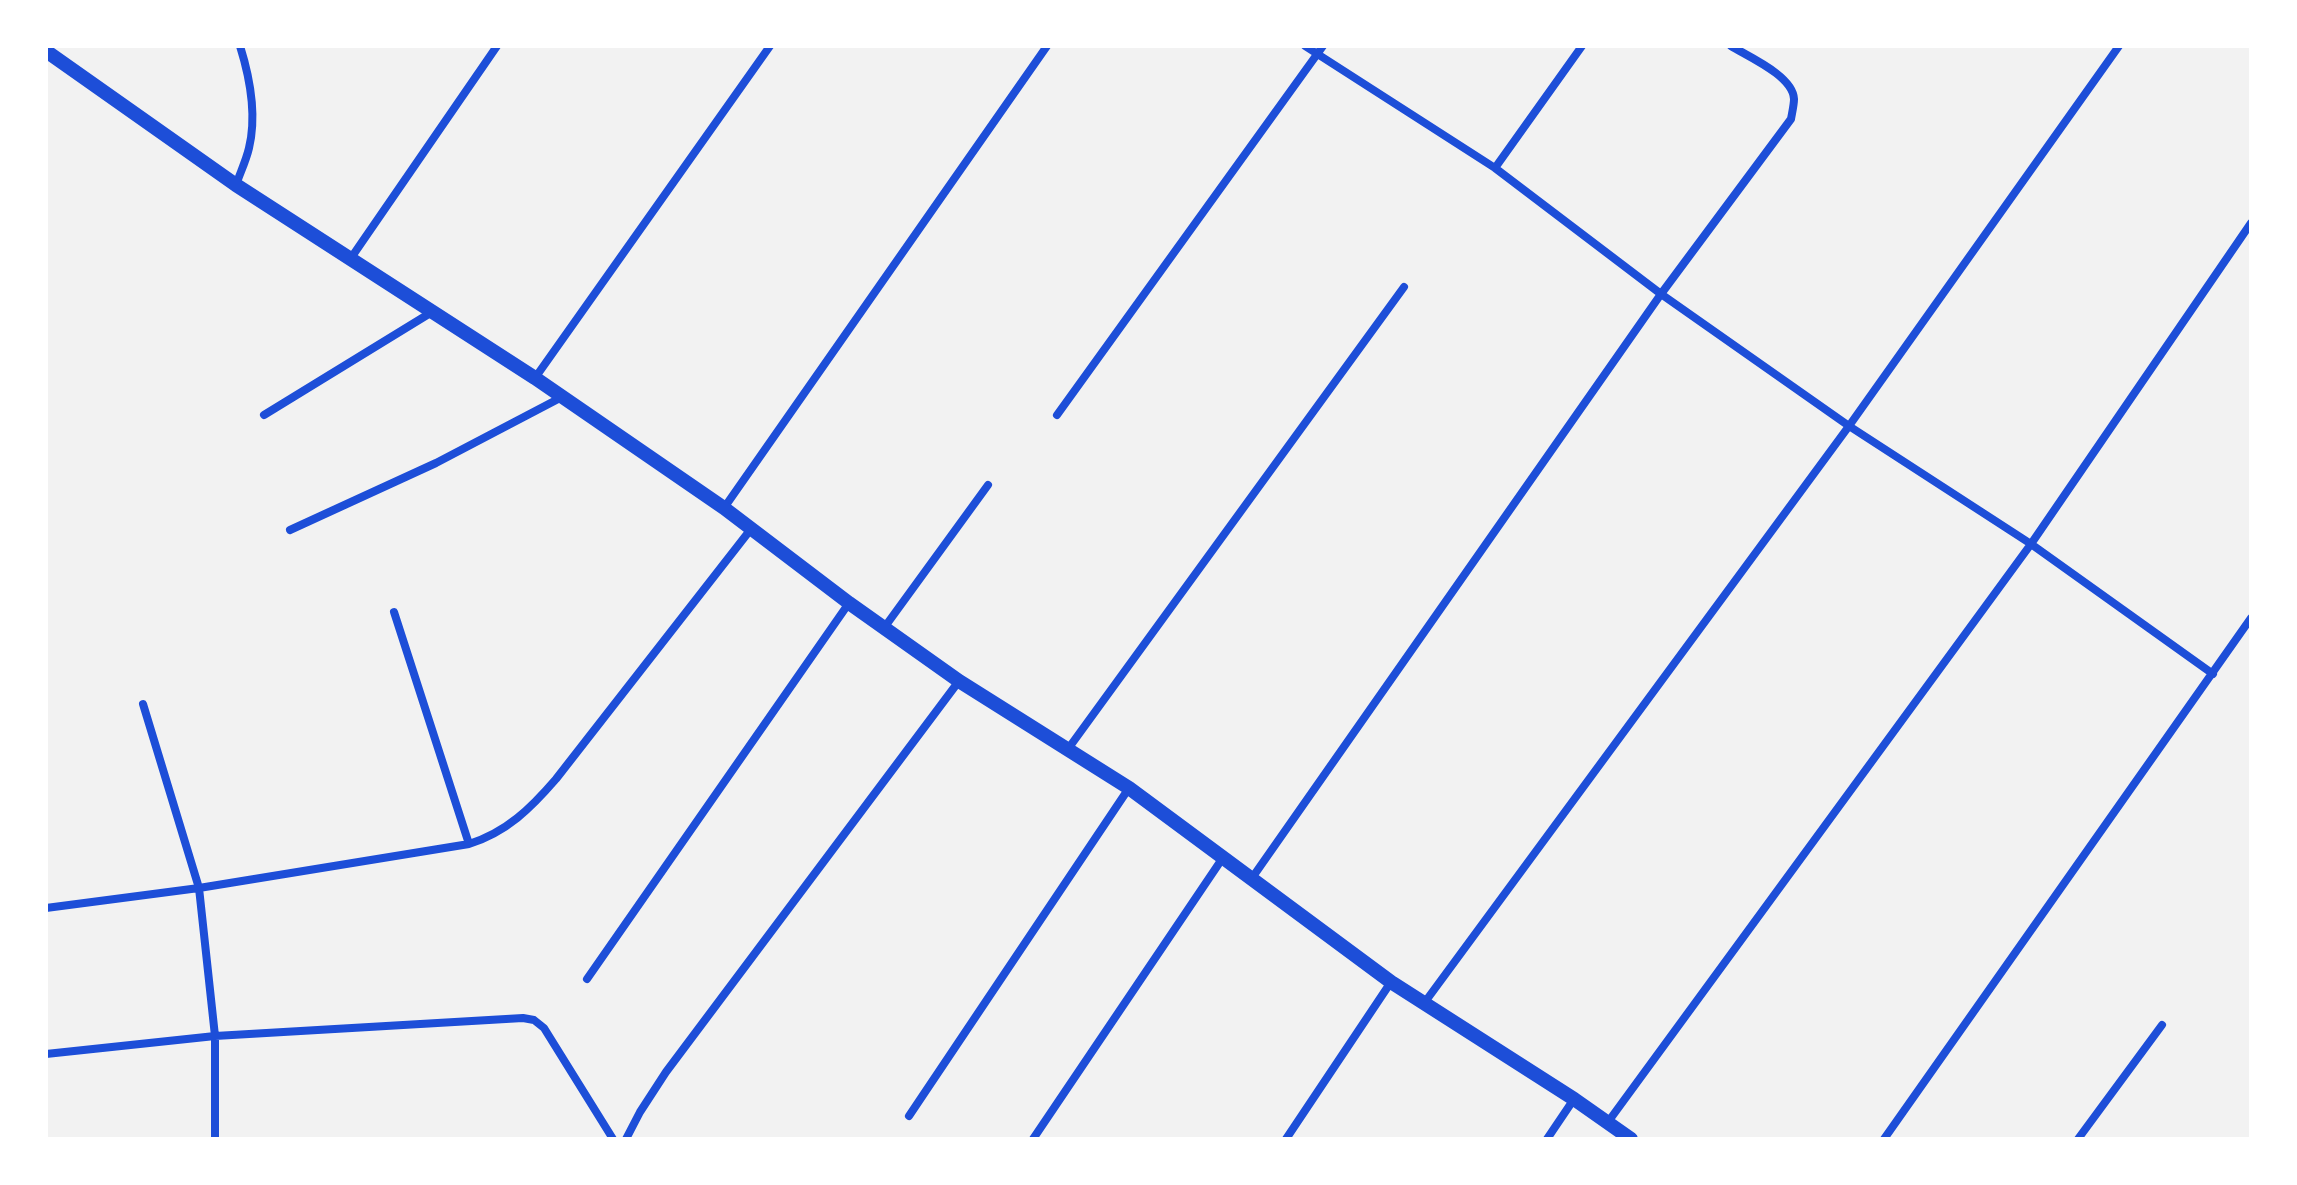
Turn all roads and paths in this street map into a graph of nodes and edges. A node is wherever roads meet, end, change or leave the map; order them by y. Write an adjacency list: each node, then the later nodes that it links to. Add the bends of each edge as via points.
1 (240, 46): 12 (street, via 250,87 251,125)
2 (497, 46): 14 (street)
3 (770, 46): 18 (street)
4 (1047, 46): 24 (street)
5 (1305, 46): 9 (street)
6 (1582, 46): 11 (street)
7 (1731, 46): 16 (street, via 1785,79 1794,99 1791,119)
8 (2119, 46): 22 (street)
9 (1320, 50): 11 (street); 21 (street)
10 (46, 51): 12 (street)
11 (1495, 168): 16 (street)
12 (236, 185): 14 (street)
13 (2251, 223): 27 (street)
14 (351, 258): 17 (street)
15 (1404, 287): 35 (street)
16 (1661, 294): 22 (street); 39 (street)
17 (432, 312): 18 (street); 20 (street)
18 (535, 378): 19 (street)
19 (562, 397): 24 (street); 26 (street)
20 (264, 415)
21 (1057, 415)
22 (1849, 426): 27 (street); 44 (street)
23 (988, 485): 31 (street)
24 (724, 508): 25 (street)
25 (751, 529): 28 (street); 37 (street, via 530,809 486,839)
26 (290, 530)
27 (2031, 544): 32 (street); 50 (street)
28 (849, 603): 31 (street); 42 (street)
29 (394, 612): 37 (street)
30 (2251, 618): 32 (street)
31 (884, 628): 33 (street)
32 (2213, 674): 58 (street)
33 (959, 681): 35 (street); 53 (street, via 666,1072)
34 (143, 704): 40 (street)
35 (1068, 749): 36 (street)
36 (1129, 788): 38 (street); 49 (street)
37 (469, 844): 40 (street)
38 (1222, 859): 39 (street); 54 (street)
39 (1252, 878): 43 (street)
40 (199, 888): 41 (street); 46 (street)
41 (46, 908)
42 (587, 979)
43 (1391, 982): 44 (street); 55 (street)
44 (1425, 1002): 48 (street)
45 (2162, 1025): 59 (street)
46 (215, 1036): 47 (street); 51 (street); 52 (street, via 510,1017 534,1020)
47 (46, 1054)
48 (1574, 1099): 50 (street); 56 (street)
49 (909, 1116)
50 (1608, 1122): 57 (street)
51 (215, 1139)
52 (613, 1139)
53 (626, 1139)
54 (1033, 1139)
55 (1286, 1139)
56 (1547, 1139)
57 (1631, 1139)
58 (1884, 1139)
59 (2078, 1139)

